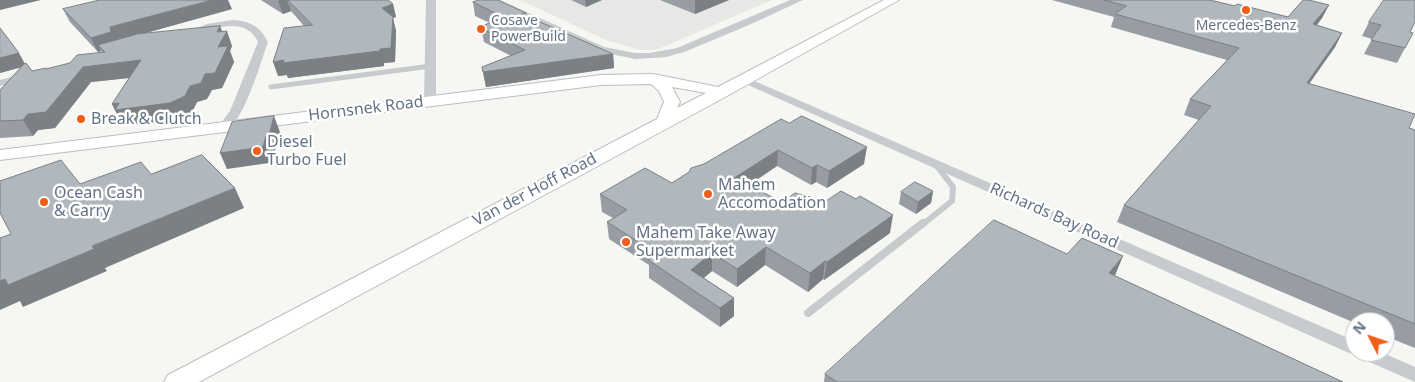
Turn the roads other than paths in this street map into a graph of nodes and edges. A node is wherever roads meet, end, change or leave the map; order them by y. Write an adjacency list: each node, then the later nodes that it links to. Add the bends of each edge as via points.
1 (431, 0): 8 (street)
2 (493, 0): 3 (street, via 600,49 640,58 685,50)
3 (798, 0)
4 (893, 0): 7 (main road, Van der Hoff Road)
5 (904, 0): 13 (main road, Van der Hoff Road)
6 (178, 36): 18 (street, via 215,25 241,22 252,26 261,35 263,42 236,112)
7 (786, 56): 11 (main road, via 732,77); 15 (main road, Van der Hoff Road)
8 (431, 66): 14 (lane); 16 (street)
9 (37, 73): 12 (street)
10 (653, 79): 11 (main road, Hornsnek Road); 16 (main road, Hornsnek Road, via 601,80); 17 (main road, via 666,88 672,102)
11 (671, 81): 15 (main road, Hornsnek Road)
12 (0, 83)
13 (752, 83): 15 (main road, Van der Hoff Road); 21 (street, Richards Bay Road)
14 (271, 88)
15 (724, 94): 17 (main road, Van der Hoff Road); 19 (main road, Van der Hoff Road)
16 (430, 101): 18 (main road, Hornsnek Road)
17 (663, 123): 19 (main road, Van der Hoff Road)
18 (224, 127): 20 (main road, Hornsnek Road)
19 (625, 147): 26 (main road, Van der Hoff Road); 27 (main road, Van der Hoff Road)
20 (0, 155)
21 (934, 163): 22 (lane, via 953,187 952,201); 23 (street, Richards Bay Road)
22 (808, 313)
23 (1345, 344)
24 (1386, 362): 25 (street)
25 (1415, 375)
26 (177, 382)
27 (195, 382)

